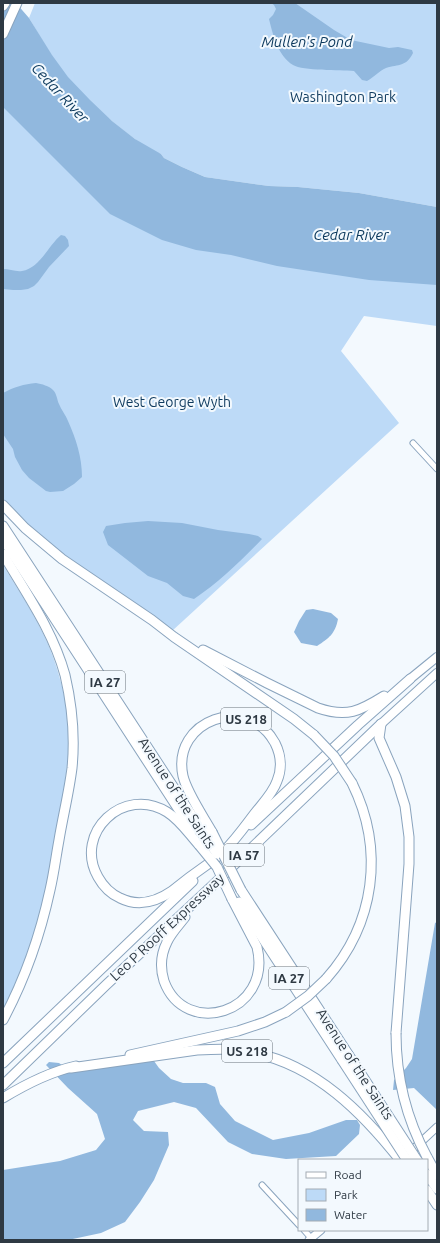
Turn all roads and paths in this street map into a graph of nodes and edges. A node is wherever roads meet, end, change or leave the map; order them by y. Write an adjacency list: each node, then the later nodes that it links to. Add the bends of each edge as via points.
1 (4, 3): 3 (highway)
2 (17, 3): 4 (highway)
3 (3, 6)
4 (3, 34)
5 (413, 443): 6 (street)
6 (437, 469)
7 (3, 505): 11 (highway, via 25,528 58,555)
8 (3, 526): 16 (highway, Avenue of the Saints / IA 27)
9 (3, 539): 16 (highway, Avenue of the Saints / IA 27)
10 (3, 554): 20 (highway, via 54,644 65,677 73,742 72,767 44,915 29,963)
11 (152, 620): 14 (highway, via 224,662 327,711 346,713 364,708); 21 (highway, bridge, via 294,719 334,756 358,795 367,825 371,858 366,907 357,932 343,958 326,979 286,1012 255,1026)
12 (437, 657): 14 (main road, Leo P Rooff Expressway / IA 57)
13 (437, 673): 15 (main road, Leo P Rooff Expressway / IA 57)
14 (410, 678): 17 (highway, Leo P Rooff Expressway / IA 57)
15 (381, 724): 18 (highway, Leo P Rooff Expressway / IA 57); 31 (highway, bridge, via 379,738 401,792 409,837 396,1033 398,1072 405,1104 416,1134)
16 (204, 839): 17 (highway, via 167,812 149,805 134,804 119,809 103,821 92,843 94,870 105,887 116,896 128,901 148,902 172,891); 17 (highway, US 218, via 185,784 182,771 183,752 194,732 206,723 225,716 250,720 262,727 272,739 279,752 280,775 276,786); 19 (highway, Avenue of the Saints / IA 27, bridge); 19 (highway, Avenue of the Saints / IA 27, bridge, via 217,867)
17 (224, 851): 23 (highway, Leo P Rooff Expressway / US 218)
18 (213, 885): 19 (highway, via 170,936 162,955 165,984 175,998 199,1012 210,1013 237,1005 255,984 259,967 257,947); 24 (highway, Leo P Rooff Expressway / IA 57)
19 (236, 895): 22 (highway, Avenue of the Saints)
20 (3, 1020)
21 (183, 1048): 25 (highway, US 218, via 71,1068 46,1075); 27 (highway, US 218, via 254,1052 307,1072 359,1114)
22 (345, 1057): 29 (highway, Avenue of the Saints, bridge); 30 (highway, Avenue of the Saints, bridge)
23 (3, 1063)
24 (3, 1085)
25 (3, 1098)
26 (437, 1127): 28 (main road)
27 (399, 1159)
28 (401, 1159)
29 (406, 1159)
30 (416, 1159)
31 (437, 1175)
32 (428, 1176): 34 (highway)
33 (262, 1185): 39 (street)
34 (437, 1189)
35 (428, 1192): 37 (highway)
36 (428, 1199): 38 (highway)
37 (437, 1205)
38 (437, 1212)
39 (298, 1224)
40 (320, 1231): 41 (main road)
41 (310, 1239)

